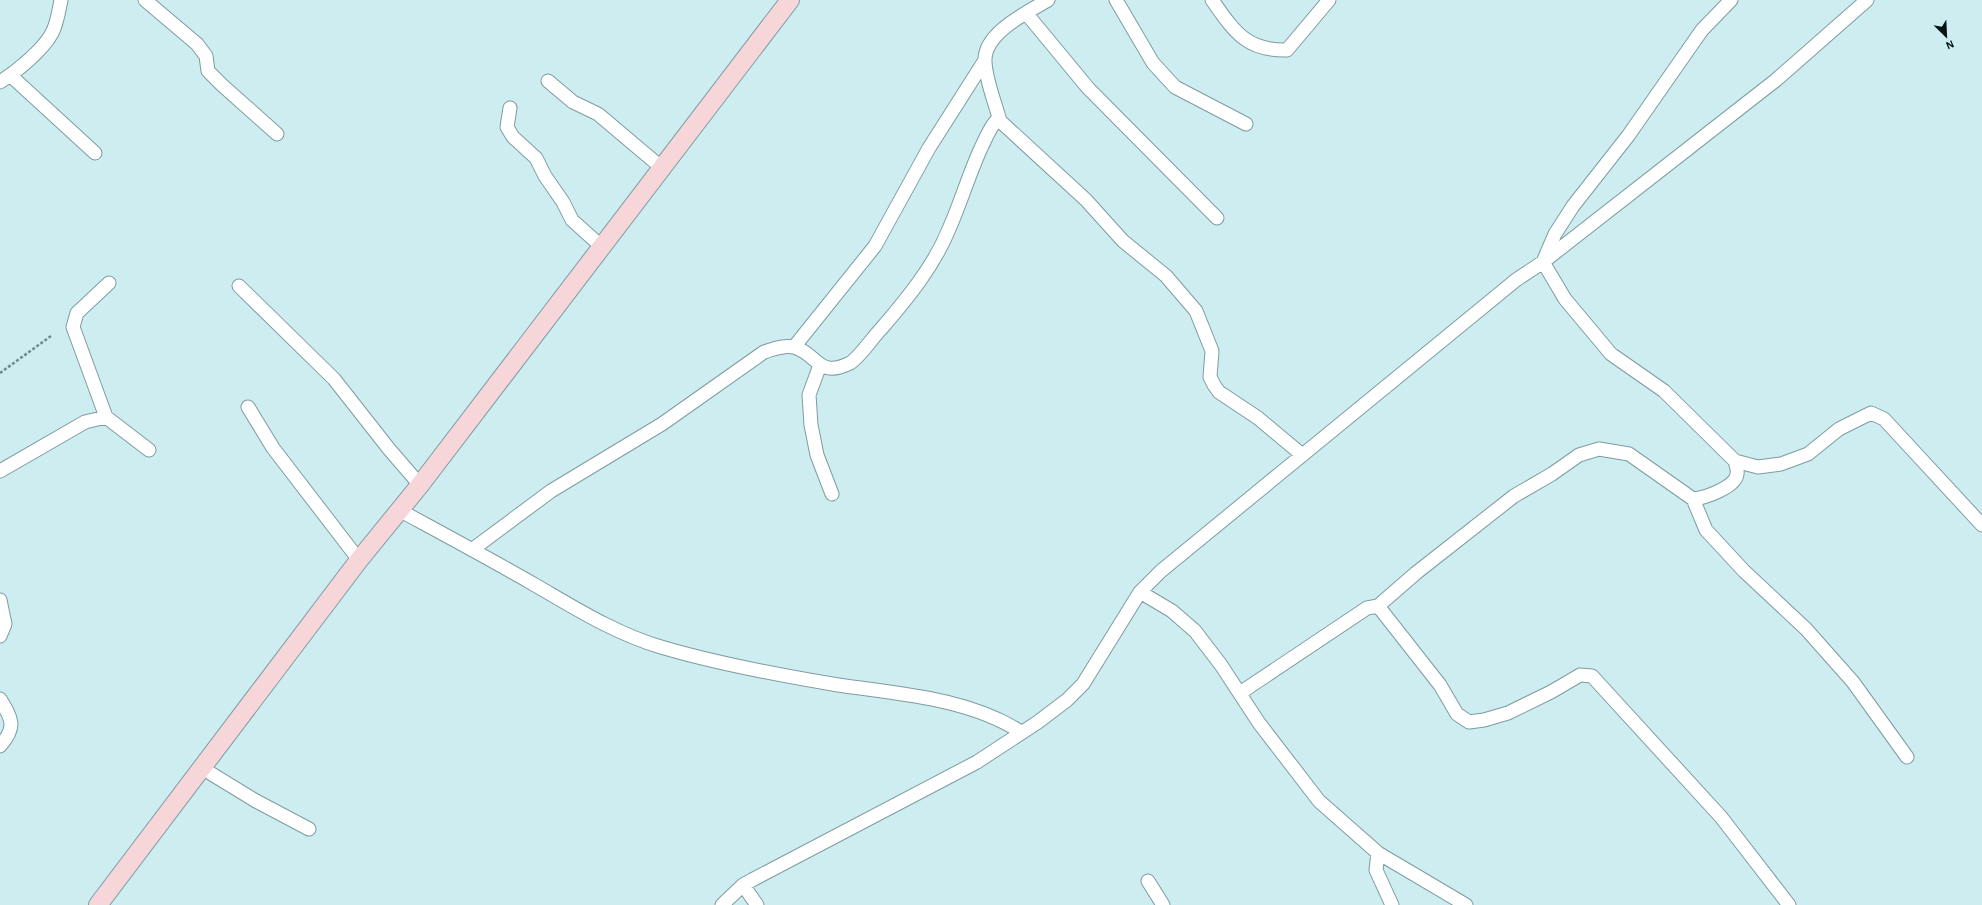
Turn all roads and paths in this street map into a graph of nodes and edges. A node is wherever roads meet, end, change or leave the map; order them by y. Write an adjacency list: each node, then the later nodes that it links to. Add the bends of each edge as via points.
1 (61, 0): 12 (street, via 52,33 41,47)
2 (145, 0): 17 (street, via 197,44 206,56 208,71)
3 (790, 0): 19 (main road)
4 (1048, 0): 10 (street)
5 (1116, 0): 16 (street, via 1153,63 1175,87)
6 (1212, 0): 7 (street, via 1233,31 1249,42 1270,51 1288,50)
7 (1329, 0)
8 (1731, 0): 22 (street, via 1702,30 1628,136 1573,206 1555,234)
9 (1867, 0): 22 (street, via 1770,85)
10 (1026, 13): 11 (street, via 997,33); 20 (street, via 1088,88)
11 (985, 60): 15 (street); 26 (street, via 929,148 875,246)
12 (5, 79): 18 (street)
13 (548, 81): 19 (street, via 573,102 598,114)
14 (510, 108): 21 (street, via 508,127 513,137 536,158 572,220)
15 (1000, 121): 27 (street, via 996,121 987,135 949,230 919,281 852,362 832,368); 32 (street, via 1086,200 1123,241 1166,276 1196,310 1212,351 1210,377 1219,392 1258,418)
16 (1246, 124)
17 (277, 134)
18 (95, 153)
19 (662, 168): 21 (main road)
20 (1217, 218)
21 (602, 247): 35 (main road)
22 (1543, 262): 32 (street, via 1516,280); 33 (street, via 1564,299 1611,354 1664,391)
23 (109, 283): 30 (street, via 77,313 73,327)
24 (239, 286): 35 (street, via 334,379)
25 (51, 336): 28 (path)
26 (794, 347): 27 (street); 40 (street, via 781,346 764,352 662,424 551,491)
27 (820, 365): 36 (street, via 809,396 811,425 817,455)
28 (0, 373)
29 (248, 407): 41 (street, via 273,448)
30 (106, 417): 31 (street); 34 (street, via 85,422)
31 (149, 450)
32 (1301, 454): 42 (street, via 1161,571)
33 (1735, 461): 37 (street, via 1738,474 1733,482 1708,497); 39 (street, via 1758,467 1781,464 1808,454 1839,429 1871,413 1884,419)
34 (0, 471)
35 (420, 485): 38 (main road)
36 (832, 494)
37 (1693, 499): 44 (street, via 1629,454 1599,449 1579,455 1514,496); 50 (street, via 1706,530 1744,571 1806,629 1848,676)
38 (400, 510): 40 (street); 41 (main road)
39 (1982, 525)
40 (473, 549): 48 (street, via 581,611 646,643 712,662 941,702 994,717)
41 (359, 560): 51 (main road)
42 (1140, 592): 46 (street, via 1172,611 1195,631); 48 (street, via 1083,684 1067,700)
43 (0, 600): 45 (street, via 5,624)
44 (1378, 606): 46 (street, via 1367,608); 62 (street, via 1440,685 1457,714 1469,722 1508,713 1580,675 1592,676 1721,817)
45 (0, 636)
46 (1240, 693): 53 (street, via 1259,723 1319,801)
47 (0, 699): 49 (street, via 11,720 11,731)
48 (1021, 732): 55 (street, via 977,762)
49 (0, 746)
50 (1907, 757)
51 (202, 768): 52 (street); 56 (main road)
52 (309, 829)
53 (1378, 853): 60 (street, via 1376,870); 61 (street)
54 (1148, 881): 59 (street)
55 (743, 885): 57 (street); 58 (street)
56 (98, 905)
57 (722, 905)
58 (757, 905)
59 (1163, 905)
60 (1392, 905)
61 (1466, 905)
62 (1789, 905)

